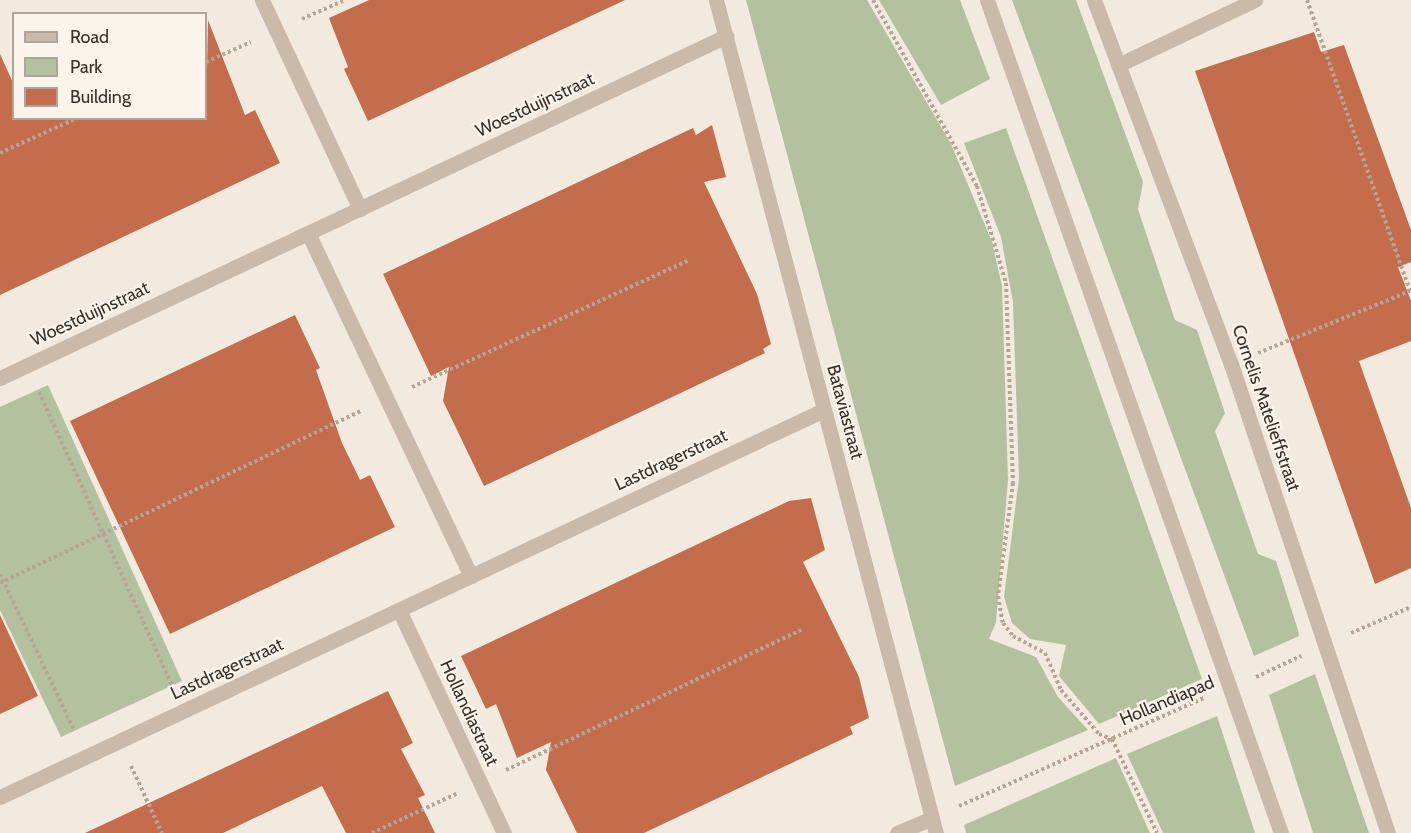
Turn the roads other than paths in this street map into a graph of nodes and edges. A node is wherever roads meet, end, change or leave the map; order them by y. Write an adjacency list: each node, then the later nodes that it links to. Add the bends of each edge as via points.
1 (262, 0): 8 (street)
2 (716, 0): 6 (street, Bataviastraat)
3 (987, 0): 18 (street, via 1233,687)
4 (1094, 0): 7 (street, Cornelis Matelieffstraat)
5 (1255, 0): 7 (street)
6 (726, 36): 8 (street, Woestduijnstraat); 11 (street, Bataviastraat)
7 (1118, 65): 19 (street, Cornelis Matelieffstraat, via 1231,364)
8 (360, 209): 9 (street, Woestduijnstraat)
9 (308, 233): 10 (street, Woestduijnstraat); 12 (street)
10 (0, 378)
11 (824, 410): 12 (street, Lastdragerstraat); 15 (street, Bataviastraat)
12 (471, 576): 13 (street, Lastdragerstraat)
13 (399, 610): 14 (street, Lastdragerstraat); 16 (street, Hollandiastraat)
14 (0, 797)
15 (934, 825): 17 (street)
16 (504, 833)
17 (897, 833)
18 (1281, 833)
19 (1388, 833)

